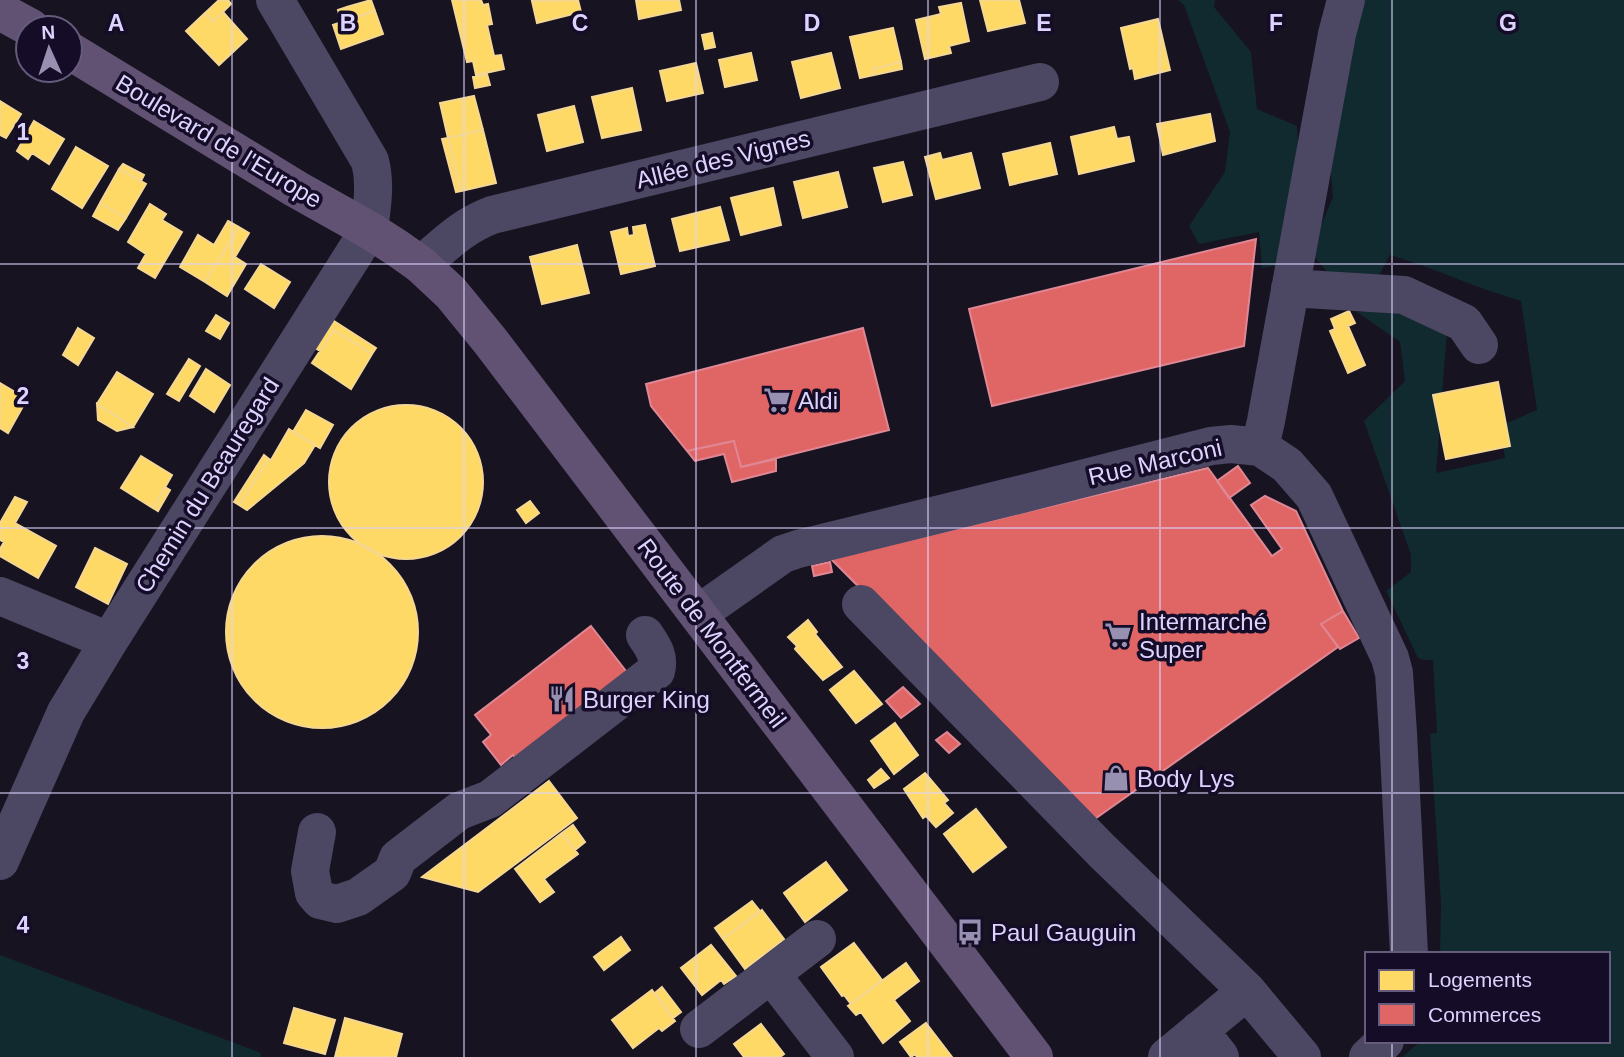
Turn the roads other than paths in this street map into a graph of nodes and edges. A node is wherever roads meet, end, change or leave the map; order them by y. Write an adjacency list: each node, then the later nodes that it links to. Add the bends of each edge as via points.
1 (275, 0): 5 (street, via 370,161 373,197)
2 (1346, 0): 7 (street)
3 (84, 60): 5 (main road, Boulevard de l'Europe)
4 (1040, 82): 6 (street, Allée des Vignes, via 492,215 473,223)
5 (369, 230): 6 (main road, Route de Montfermeil); 14 (street, Chemin du Beauregard)
6 (422, 265): 12 (main road, Route de Montfermeil, via 491,342)
7 (1290, 288): 8 (street, via 1404,295 1464,323); 9 (street)
8 (1479, 345)
9 (1259, 447): 12 (street, Rue Marconi, via 1211,446 797,549 783,554); 18 (street, Rue Marconi, via 1287,465 1314,496 1395,673)
10 (0, 596): 14 (street)
11 (862, 604): 20 (street)
12 (698, 614): 26 (main road, Route de Montfermeil)
13 (645, 635): 15 (street, via 657,654 656,671 490,799 475,823 409,873 392,873 348,902 320,900 310,871)
14 (108, 641): 16 (street, Chemin du Beauregard, via 66,712)
15 (317, 832)
16 (0, 861)
17 (817, 939): 19 (street)
18 (1409, 952)
19 (771, 974): 21 (street); 25 (street)
20 (1247, 991): 23 (street); 24 (street)
21 (699, 1029)
22 (1383, 1043): 28 (street)
23 (1210, 1044): 27 (street)
24 (1293, 1054)
25 (835, 1057)
26 (1034, 1057)
27 (1167, 1057)
28 (1368, 1057)

